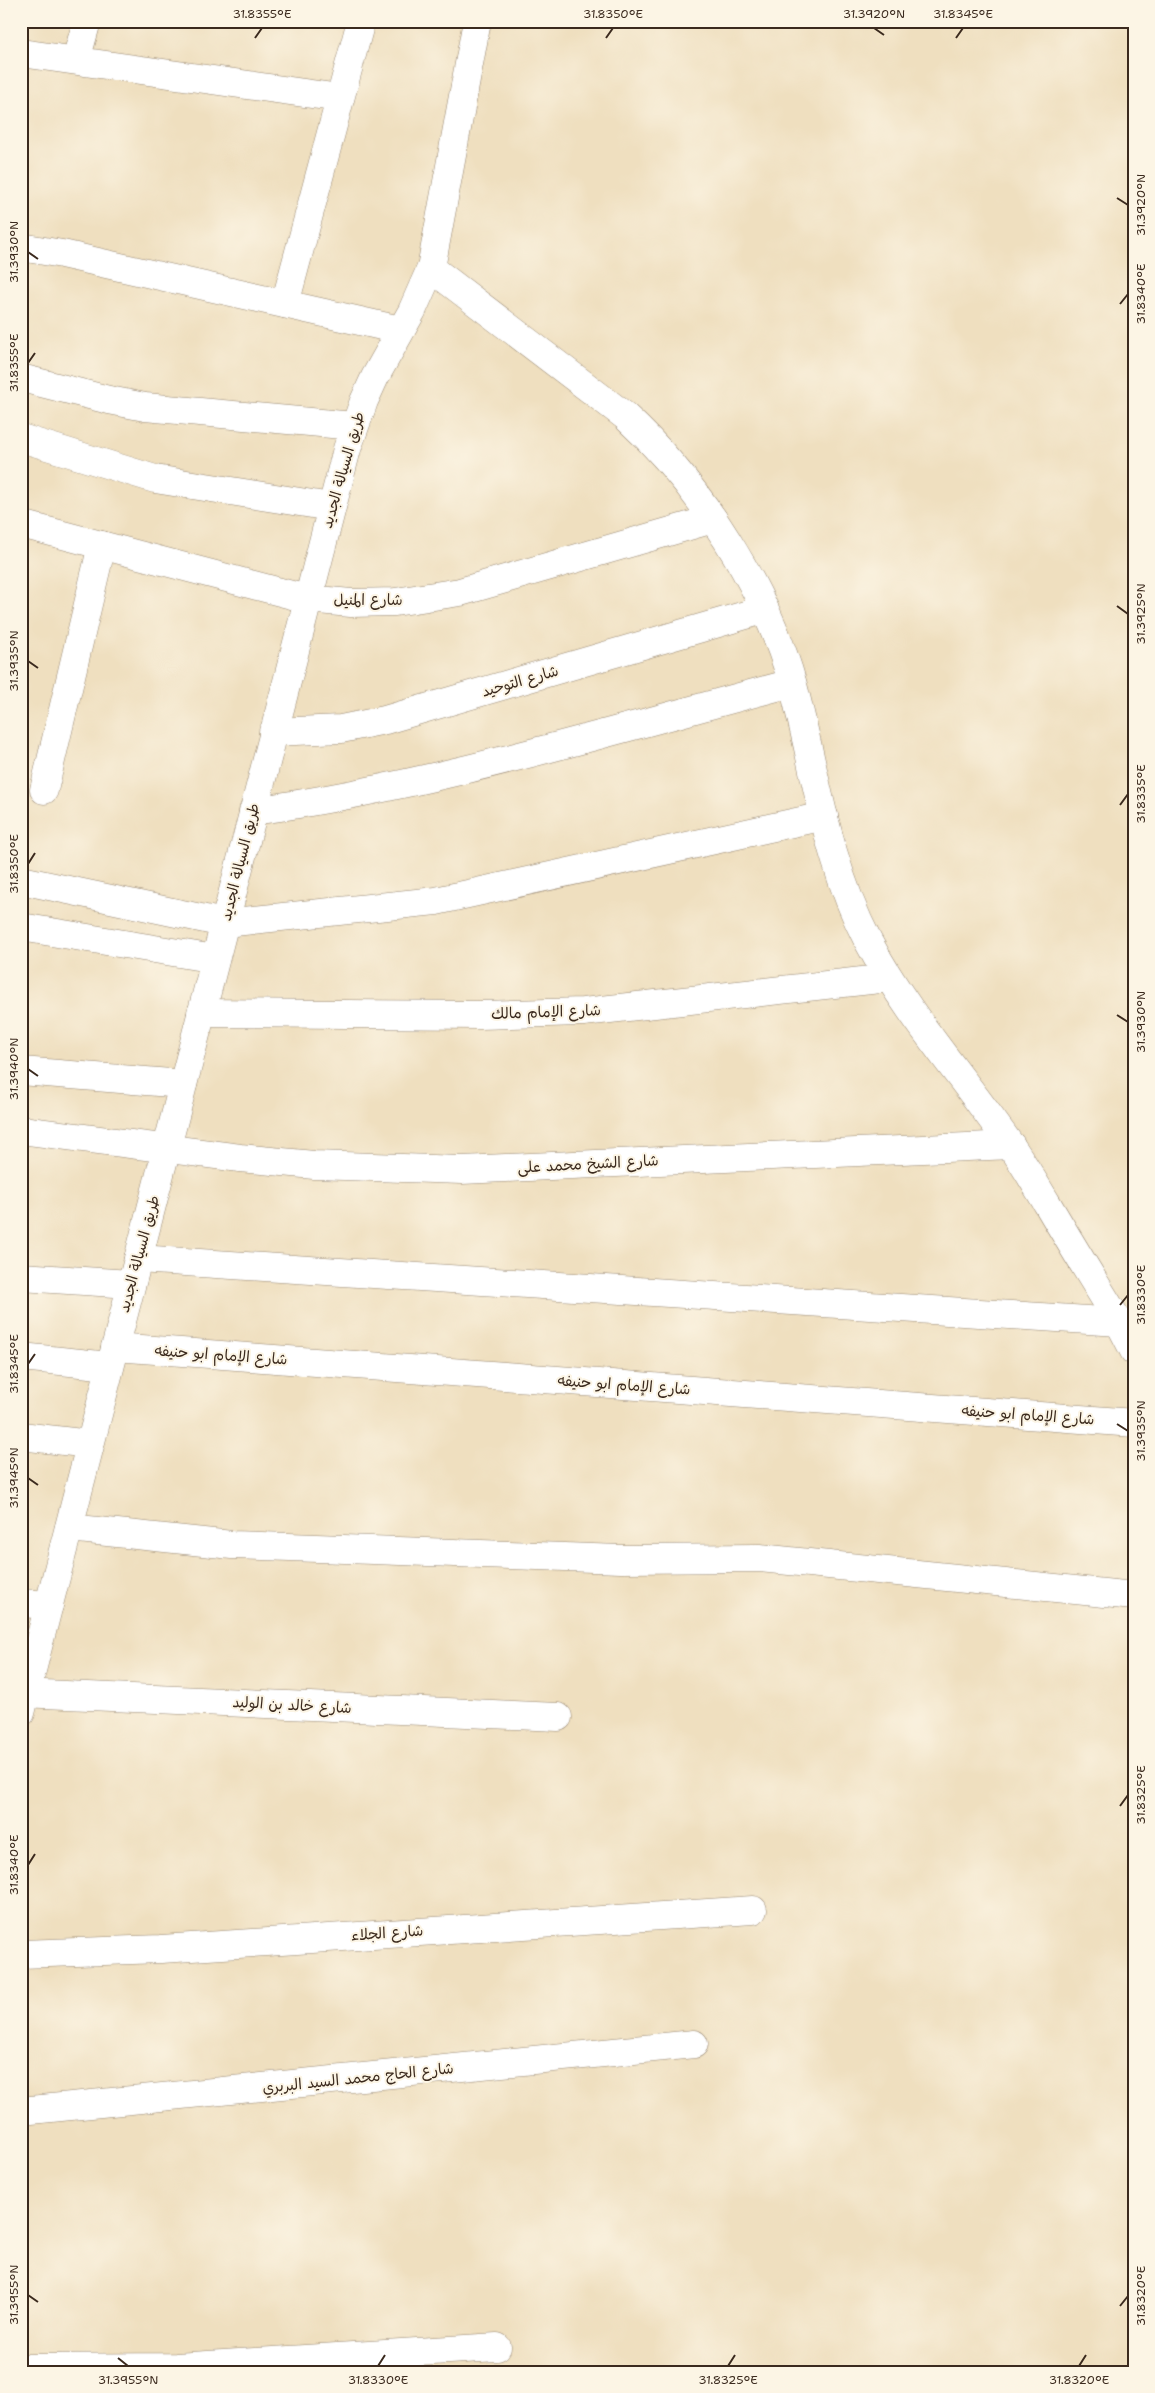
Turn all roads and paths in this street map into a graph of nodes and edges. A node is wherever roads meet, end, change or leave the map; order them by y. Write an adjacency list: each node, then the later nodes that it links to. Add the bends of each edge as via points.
1 (87, 21): 5 (street)
2 (361, 21): 6 (street)
3 (477, 21): 8 (street, طريق السيالة الجديد)
4 (21, 53): 5 (street)
5 (76, 60): 6 (street)
6 (340, 98): 9 (street)
7 (21, 247): 9 (street)
8 (431, 268): 10 (street, طريق السيالة الجديد, via 423,290); 15 (street, via 625,416 680,475)
9 (285, 304): 10 (street)
10 (400, 330): 12 (street, طريق السيالة الجديد)
11 (21, 378): 12 (street, via 145,407)
12 (354, 426): 14 (street, طريق السيالة الجديد)
13 (21, 438): 14 (street, via 155,479)
14 (332, 506): 18 (street, طريق السيالة الجديد)
15 (713, 519): 18 (street, شارع المنيل, via 460,592 395,602); 19 (street, via 732,548)
16 (21, 524): 17 (street, شارع المنيل)
17 (102, 545): 18 (street, شارع المنيل); 22 (street)
18 (307, 599): 21 (street, طريق السيالة الجديد)
19 (763, 610): 20 (street); 21 (street, شارع التوحيد, via 385,720 341,729)
20 (792, 683): 23 (street, via 420,780); 24 (street)
21 (274, 732): 23 (street, طريق السيالة الجديد)
22 (44, 790)
23 (253, 811): 26 (street, طريق السيالة الجديد)
24 (824, 816): 26 (street, via 436,901); 29 (street, via 849,900)
25 (21, 880): 26 (street)
26 (224, 923): 28 (street, طريق السيالة الجديد)
27 (21, 927): 28 (street)
28 (215, 959): 30 (street, طريق السيالة الجديد)
29 (889, 978): 30 (street, شارع الإمام مالك, via 583,1012 480,1015); 34 (street)
30 (201, 1013): 32 (street, طريق السيالة الجديد)
31 (21, 1071): 32 (street)
32 (183, 1084): 35 (street, طريق السيالة الجديد)
33 (21, 1130): 35 (street, شارع الشيخ محمد على)
34 (1011, 1145): 35 (street, شارع الشيخ محمد على, via 462,1170 314,1165); 38 (street)
35 (166, 1149): 36 (street, طريق السيالة الجديد)
36 (135, 1272): 37 (street); 38 (street); 41 (street, طريق السيالة الجديد)
37 (21, 1277)
38 (1119, 1322): 39 (street)
39 (1134, 1351)
40 (21, 1357): 41 (street, شارع الإمام ابو حنيفه)
41 (113, 1357): 42 (street, شارع الإمام ابو حنيفه); 44 (street, طريق السيالة الجديد)
42 (1134, 1423)
43 (21, 1436): 44 (street)
44 (90, 1444): 45 (street, طريق السيالة الجديد)
45 (68, 1528): 46 (street, via 232,1545 621,1559 760,1558); 48 (street, طريق السيالة الجديد)
46 (1134, 1596)
47 (21, 1603): 48 (street)
48 (49, 1605): 49 (street, طريق السيالة الجديد)
49 (23, 1700): 50 (street, شارع خالد بن الوليد)
50 (558, 1717)
51 (753, 1910): 52 (street, شارع الجلاء, via 161,1949)
52 (21, 1954)
53 (694, 2044): 54 (street, شارع الحاج محمد السيد البربري)
54 (21, 2111)
55 (497, 2347): 57 (street)
56 (21, 2368): 57 (street)
57 (106, 2370)

